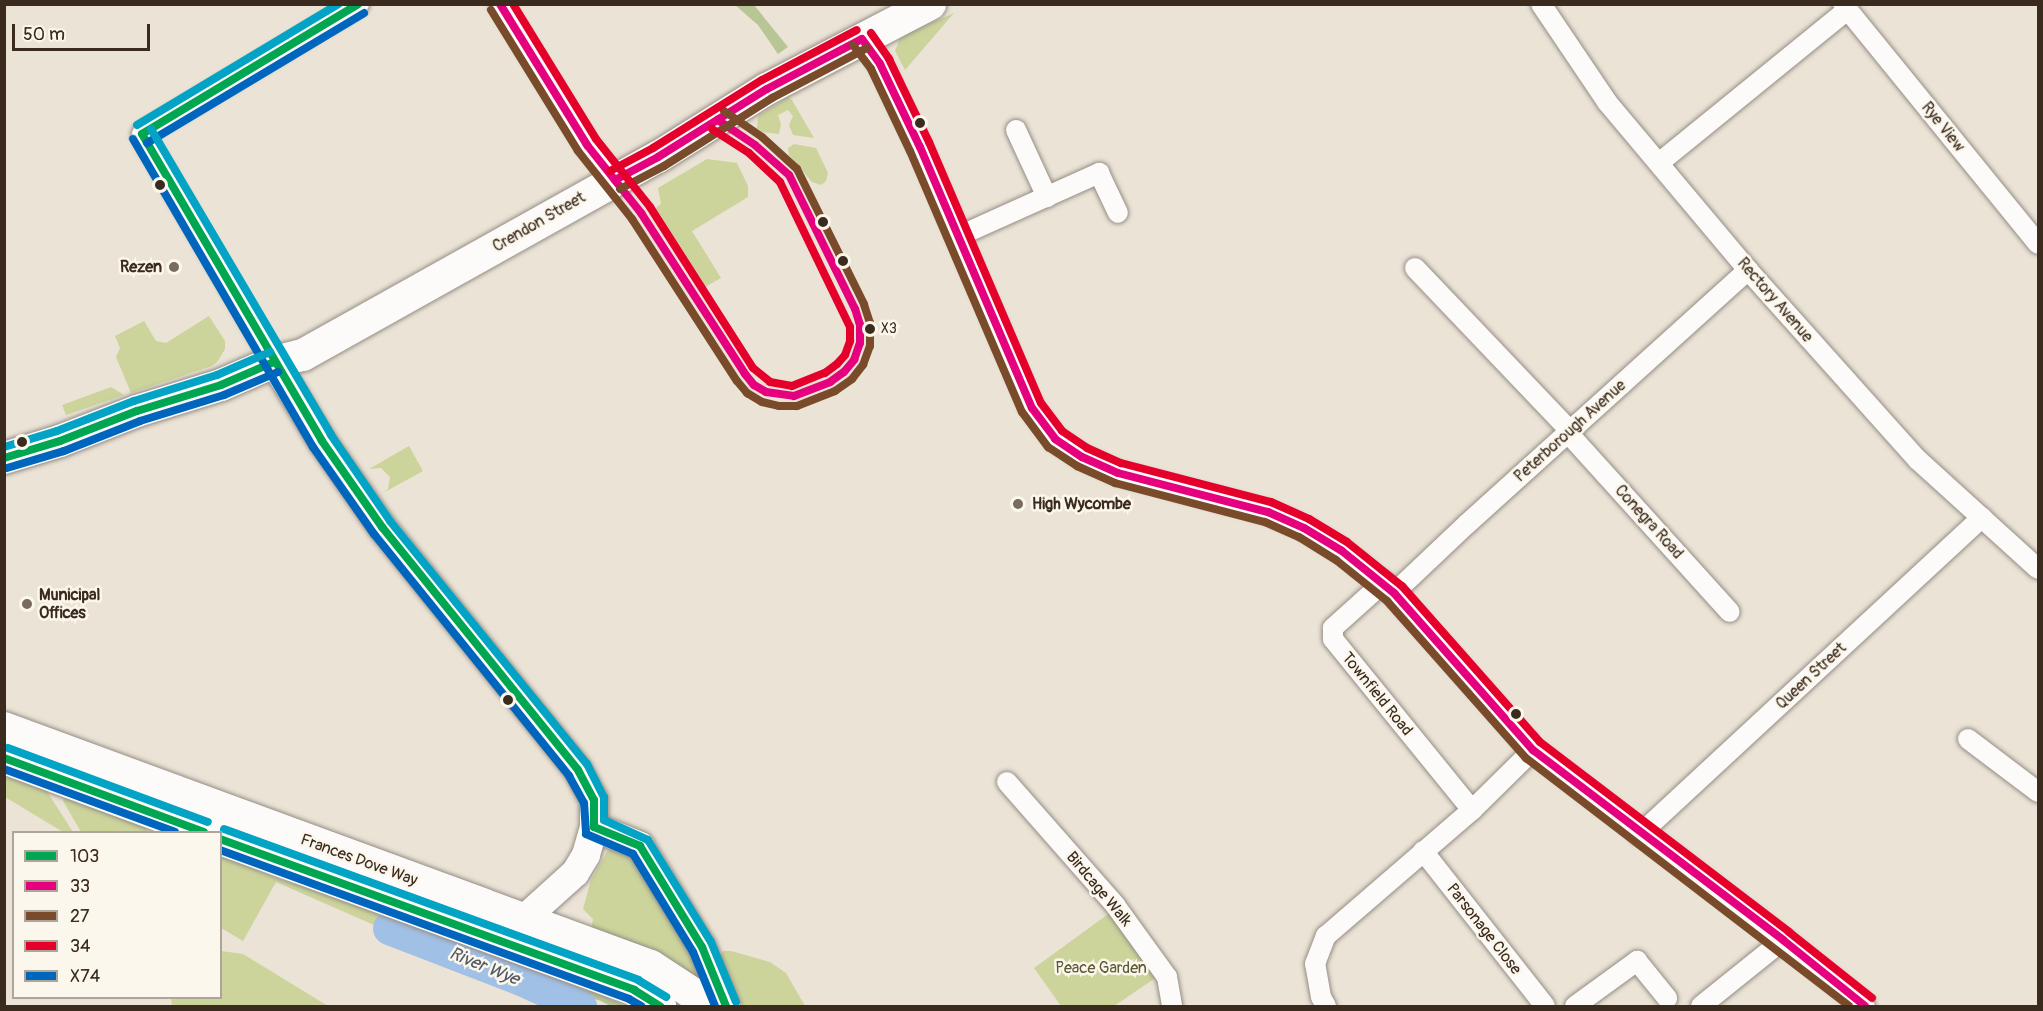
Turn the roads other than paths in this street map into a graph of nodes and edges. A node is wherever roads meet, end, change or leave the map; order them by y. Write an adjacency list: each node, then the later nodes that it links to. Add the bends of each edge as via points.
1 (359, 4): 16 (street, via 142,134)
2 (500, 4): 9 (street, via 587,145)
3 (930, 4): 6 (main road, Crendon Street)
4 (1541, 4): 8 (street, Rectory Avenue, via 1607,102)
5 (1845, 7): 8 (street, Rye View); 13 (street, Rye View)
6 (856, 42): 9 (main road, Crendon Street, via 785,79); 12 (street, via 885,74)
7 (1016, 130): 10 (street)
8 (1659, 163): 15 (street, Rectory Avenue)
9 (615, 180): 16 (main road, Crendon Street, via 312,351)
10 (1047, 196): 11 (street, via 1099,173); 12 (street)
11 (1118, 213)
12 (959, 236): 21 (street, via 1032,408 1055,439 1082,458 1118,473 1268,512 1304,528 1342,551)
13 (2038, 244)
14 (1415, 268): 17 (street, Conegra Road)
15 (1748, 270): 17 (street, Peterborough Avenue); 19 (street, Rectory Avenue, via 1918,460)
16 (274, 362): 18 (main road, Crendon Street, via 221,385); 30 (street, via 322,441 382,527 578,770 594,800)
17 (1569, 432): 21 (street, Peterborough Avenue); 22 (street, Conegra Road)
18 (4, 458)
19 (1982, 517): 20 (street, Rectory Avenue); 32 (street, Queen Street)
20 (2038, 569)
21 (1389, 588): 25 (street); 29 (street, Townfield Road, via 1333,628 1333,639)
22 (1730, 612)
23 (4, 728): 35 (main road, Frances Dove Way)
24 (1968, 739): 28 (street)
25 (1533, 750): 29 (street); 32 (street)
26 (4, 758): 31 (main road)
27 (1007, 782): 41 (street, Birdcage Walk, via 1115,905 1167,977)
28 (2038, 792)
29 (1472, 810): 34 (street)
30 (594, 827): 35 (street, via 586,855 575,873); 40 (street, via 640,846 702,947)
31 (201, 831)
32 (1640, 834): 36 (street)
33 (222, 840): 35 (main road, Frances Dove Way)
34 (1423, 851): 42 (street, via 1326,936 1315,964); 43 (street, Parsonage Close)
35 (517, 932): 38 (main road, Frances Dove Way); 39 (main road, Frances Dove Way, via 651,966)
36 (1783, 940): 45 (street); 46 (street)
37 (1667, 998): 44 (street, via 1637,961)
38 (660, 1006)
39 (706, 1006)
40 (726, 1006)
41 (1172, 1006)
42 (1326, 1006)
43 (1545, 1006)
44 (1575, 1006)
45 (1701, 1006)
46 (1865, 1006)

